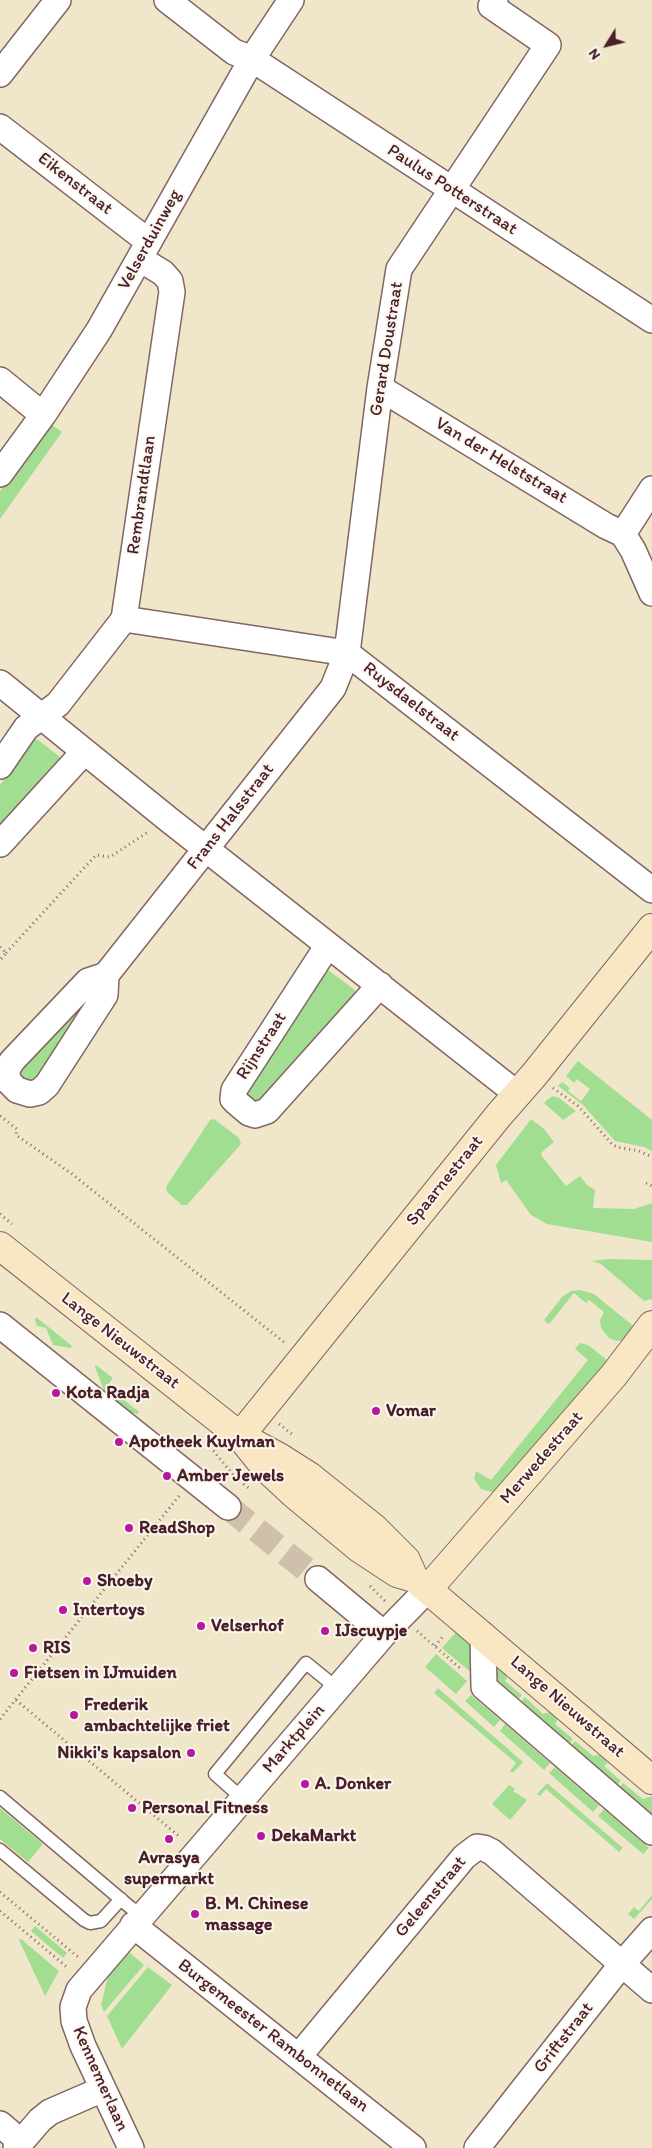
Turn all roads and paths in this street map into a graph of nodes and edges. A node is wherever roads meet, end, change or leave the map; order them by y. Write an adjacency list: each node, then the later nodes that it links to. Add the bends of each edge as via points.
1 (58, 0): 6 (street)
2 (167, 0): 5 (street, Paulus Potterstraat, via 234,52)
3 (291, 0): 5 (street, Velserduinweg)
4 (495, 0): 8 (street, Gerard Doustraat, via 491,6 548,45)
5 (252, 59): 8 (street, Paulus Potterstraat); 9 (street, Velserduinweg)
6 (0, 74)
7 (0, 126): 9 (street, Eikenstraat)
8 (452, 190): 10 (street, Paulus Potterstraat); 12 (street, Gerard Doustraat, via 399,269)
9 (145, 250): 13 (street, Velserduinweg, via 94,338); 18 (street, Rembrandtlaan, via 170,281 172,292)
10 (652, 320)
11 (0, 380): 13 (street)
12 (380, 388): 16 (street, Van der Helststraat); 19 (street, Gerard Doustraat)
13 (43, 415): 14 (street, Velserduinweg)
14 (0, 474)
15 (652, 488): 16 (street)
16 (623, 534): 17 (street)
17 (652, 593)
18 (124, 619): 19 (street, Ruysdaelstraat); 21 (street, Rembrandtlaan, via 58,704)
19 (347, 653): 26 (street, Frans Halsstraat, via 333,688); 27 (street, Ruysdaelstraat)
20 (0, 683): 21 (street)
21 (42, 716): 22 (street); 23 (street, via 26,728)
22 (84, 752): 24 (street); 25 (street)
23 (0, 766)
24 (168, 819): 26 (street); 31 (path, via 110,857 96,855)
25 (0, 844)
26 (207, 849): 29 (street); 33 (street, Frans Halsstraat)
27 (652, 890)
28 (652, 928): 35 (street, Spaarnestraat)
29 (328, 945): 34 (street); 34 (street, Rijnstraat, via 236,1084 233,1094 236,1102 256,1115 267,1111)
30 (0, 947): 31 (path)
31 (6, 953): 32 (path)
32 (0, 960)
33 (106, 975): 33 (street, Frans Halsstraat, via 88,981 12,1061 7,1075 17,1090 30,1094 47,1085 105,995)
34 (380, 986): 35 (street)
35 (525, 1084): 37 (path, via 578,1106 612,1144); 43 (street, Spaarnestraat)
36 (0, 1116): 43 (path, via 17,1129 16,1135 80,1180)
37 (652, 1157)
38 (646, 1183): 39 (path)
39 (652, 1186)
40 (0, 1246): 44 (street, Lange Nieuwstraat)
41 (0, 1325): 45 (street)
42 (652, 1325): 48 (street, Merwedestraat, via 614,1375)
43 (304, 1357): 44 (street, Spaarnestraat)
44 (240, 1436): 48 (street, Lange Nieuwstraat, via 265,1467 360,1548 397,1574)
45 (193, 1478): 46 (street); 54 (path)
46 (228, 1506)
47 (318, 1579): 49 (street)
48 (421, 1583): 49 (street, Marktplein); 50 (street, Lange Nieuwstraat)
49 (384, 1634): 53 (street, Marktplein)
50 (483, 1634): 52 (street, Lange Nieuwstraat); 56 (street, Lange Nieuwstraat)
51 (425, 1638): 52 (path)
52 (484, 1687): 59 (street)
53 (338, 1689): 58 (street, Marktplein); 58 (lane, via 306,1663 215,1774)
54 (16, 1700): 55 (path); 61 (path)
55 (0, 1719)
56 (652, 1780)
57 (0, 1797): 63 (lane)
58 (243, 1799): 61 (street, Marktplein)
59 (652, 1832)
60 (0, 1850): 63 (lane, via 90,1923 101,1921)
61 (198, 1852): 65 (street, Marktplein)
62 (0, 1892): 68 (path)
63 (121, 1899): 65 (lane)
64 (0, 1911): 68 (path)
65 (138, 1920): 68 (street, Kennemerlaan); 70 (street, Burgemeester Rambonnetlaan)
66 (652, 1930): 67 (street, Griftstraat)
67 (622, 1964): 69 (street, Geleenstraat); 70 (street, Geleenstraat, via 492,1852 477,1847 464,1857); 76 (street, Griftstraat)
68 (89, 1976): 71 (street, Kennemerlaan, via 75,1998 74,2021)
69 (652, 1990)
70 (299, 2056): 75 (street, Burgemeester Rambonnetlaan)
71 (104, 2089): 73 (street, via 50,2112); 74 (street, Kennemerlaan)
72 (0, 2124): 73 (street)
73 (19, 2145)
74 (131, 2148)
75 (413, 2148)
76 (477, 2148)

